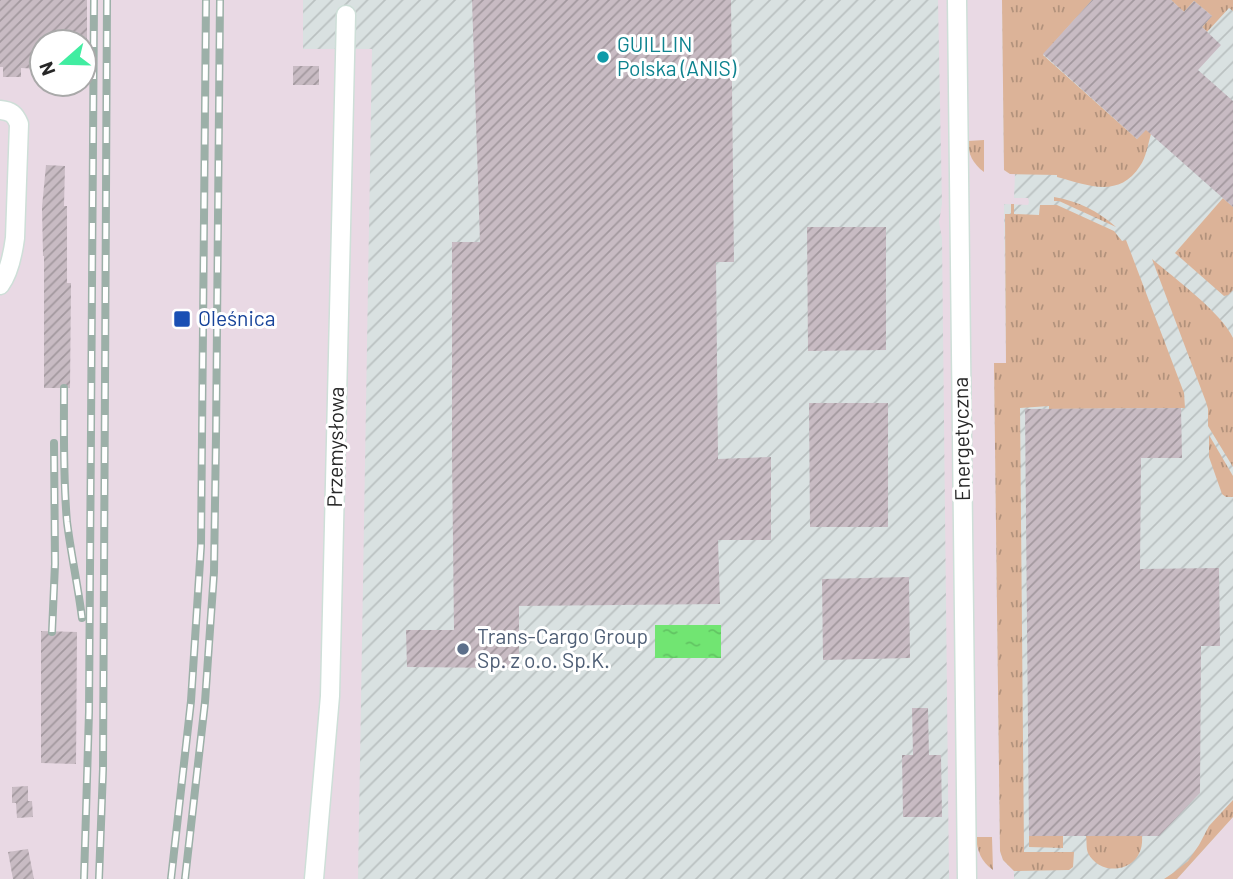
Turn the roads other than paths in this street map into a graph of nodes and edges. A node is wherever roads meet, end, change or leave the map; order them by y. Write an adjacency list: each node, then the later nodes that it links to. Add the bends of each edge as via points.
1 (957, 0): 6 (street, Energetyczna)
2 (346, 15): 5 (street, Przemysłowa, via 330,696)
3 (0, 110): 4 (street, via 16,116 19,124 15,238)
4 (0, 285)
5 (314, 879)
6 (967, 879)

